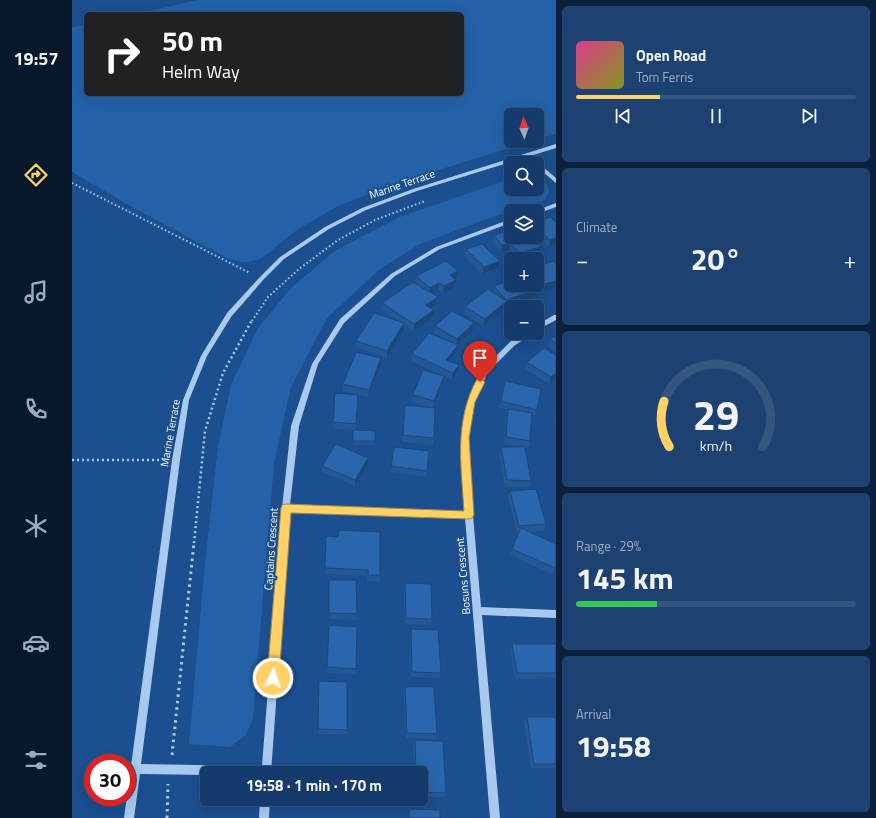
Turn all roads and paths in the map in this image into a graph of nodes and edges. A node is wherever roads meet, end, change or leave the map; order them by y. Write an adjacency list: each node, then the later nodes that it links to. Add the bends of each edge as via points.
1 (556, 146): 2 (street, Marine Terrace)
2 (528, 155): 10 (street, Marine Terrace, via 415,190 364,209 327,228 282,258)
3 (544, 171): 4 (street)
4 (556, 181)
5 (72, 183): 10 (path)
6 (431, 199): 20 (path, via 375,220 338,240 299,268 264,304 247,328 223,373 205,431)
7 (556, 205): 8 (street)
8 (544, 209)
9 (504, 224): 16 (street, Captains Crescent, via 438,248 393,275 342,321 315,364 295,426)
10 (262, 278): 15 (street, Marine Terrace, via 229,315 204,356 186,400)
11 (556, 318): 12 (street)
12 (544, 324)
13 (519, 340): 17 (street, Bosuns Crescent, via 485,371 471,402 465,438)
14 (72, 460): 15 (path)
15 (176, 460): 21 (street, Marine Terrace)
16 (286, 508): 17 (street); 22 (street, Captains Crescent)
17 (469, 515): 18 (street, Bosuns Crescent)
18 (478, 611): 19 (street); 31 (street, Bosuns Crescent)
19 (556, 614)
20 (173, 744)
21 (136, 761)
22 (266, 766)
23 (136, 769): 24 (street)
24 (200, 770)
25 (168, 791): 29 (path)
26 (130, 806): 28 (street, Marine Terrace)
27 (265, 806): 30 (street)
28 (129, 818)
29 (167, 818)
30 (264, 818)
31 (496, 818)

